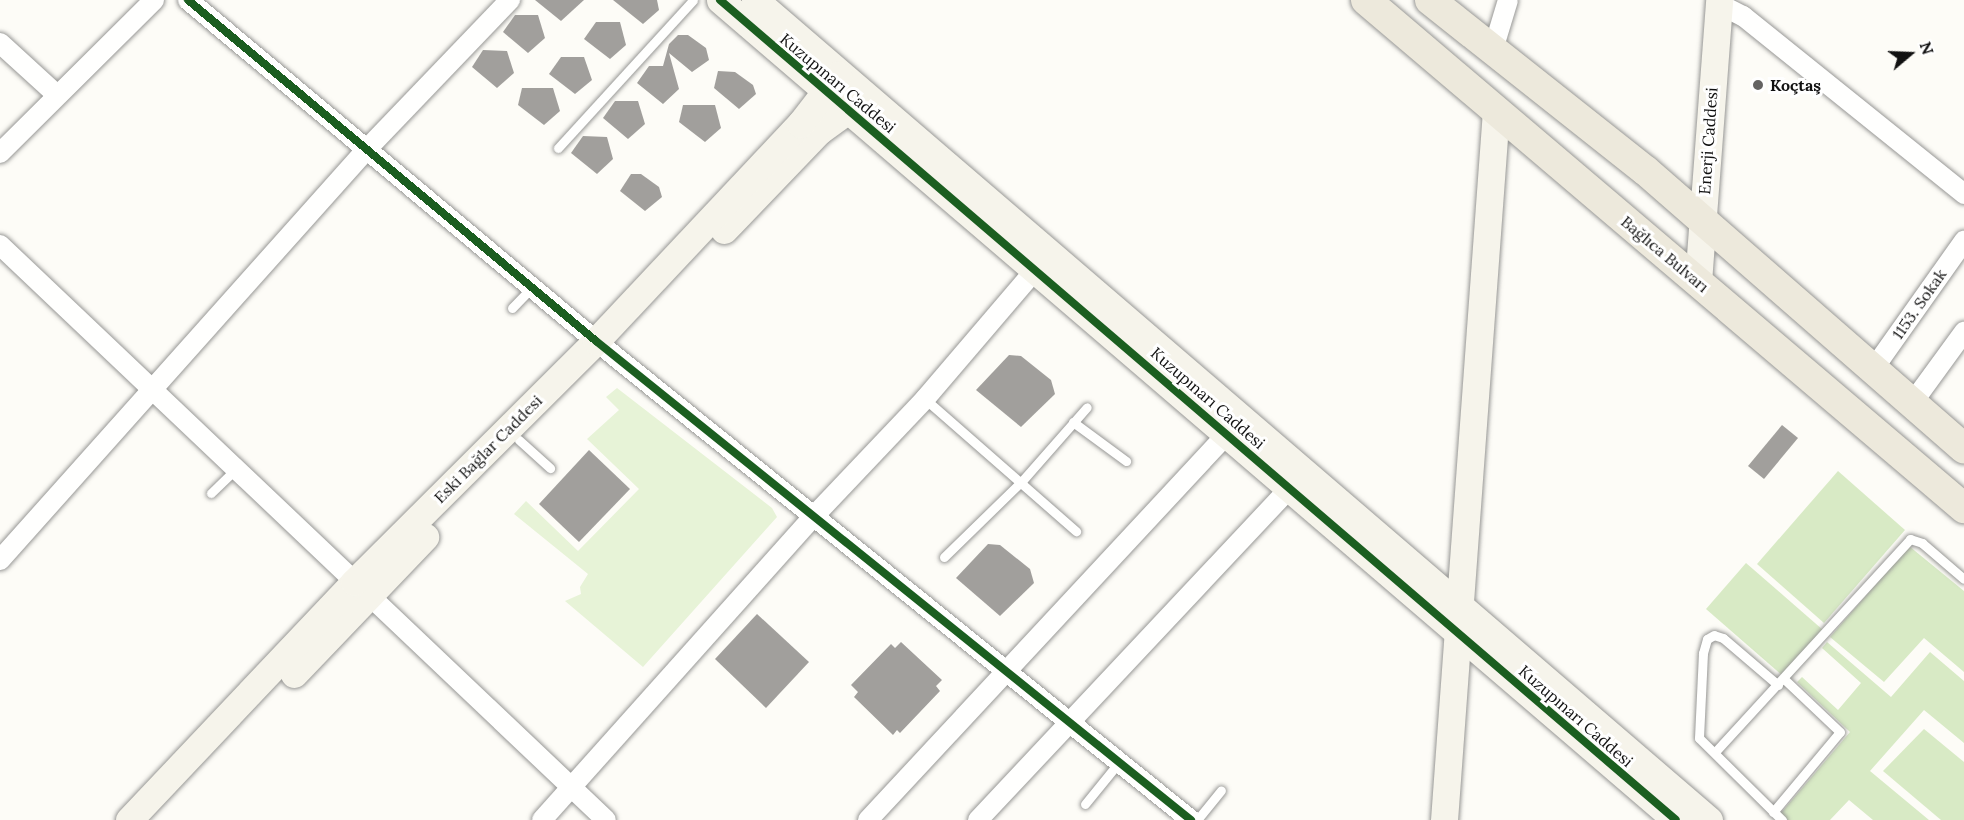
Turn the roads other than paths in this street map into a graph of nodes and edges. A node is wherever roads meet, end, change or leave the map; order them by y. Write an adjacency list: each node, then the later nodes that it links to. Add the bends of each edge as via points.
1 (153, 0): 14 (street)
2 (188, 0): 18 (street)
3 (510, 0): 18 (street)
4 (693, 0): 17 (lane)
5 (720, 0): 13 (street, Kuzupınarı Caddesi)
6 (755, 0): 13 (street, Kuzupınarı Caddesi)
7 (1366, 0): 16 (main road, Bağlıca Bulvarı)
8 (1430, 0): 12 (main road)
9 (1509, 0): 12 (street)
10 (1725, 2): 20 (street); 21 (street, Enerji Caddesi)
11 (0, 43): 14 (street)
12 (1492, 53): 21 (main road, via 1646,171)
13 (832, 81): 15 (street, Kuzupınarı Caddesi); 29 (street, Eski Bağlar Caddesi, via 800,124)
14 (57, 95): 19 (street)
15 (859, 103): 24 (street, Kuzupınarı Caddesi); 29 (street, Eski Bağlar Caddesi, via 819,131); 52 (street, Kuzupınarı Caddesi)
16 (1496, 111): 25 (main road, Bağlıca Bulvarı); 52 (street)
17 (558, 148)
18 (367, 149): 26 (street); 31 (street)
19 (0, 153)
20 (1964, 194)
21 (1702, 221): 25 (street, Enerji Caddesi); 30 (main road)
22 (1964, 241): 30 (street, 1153. Sokak)
23 (0, 245): 31 (street)
24 (1036, 269): 32 (street); 36 (street, Kuzupınarı Caddesi)
25 (1698, 282): 45 (main road, Bağlıca Bulvarı)
26 (532, 287): 27 (lane); 29 (street)
27 (512, 308)
28 (1964, 332): 33 (street)
29 (602, 345): 37 (street, Eski Bağlar Caddesi); 46 (street); 51 (street, Eski Bağlar Caddesi)
30 (1874, 368): 33 (main road)
31 (152, 389): 41 (street); 49 (street)
32 (925, 399): 42 (lane); 46 (street)
33 (1913, 402): 38 (main road)
34 (1087, 406): 35 (lane)
35 (1072, 422): 39 (lane); 42 (lane)
36 (1228, 433): 43 (street, Kuzupınarı Caddesi); 53 (street)
37 (519, 440): 40 (lane); 51 (street, Eski Bağlar Caddesi)
38 (1964, 448)
39 (1126, 461)
40 (550, 468)
41 (236, 469): 44 (lane); 51 (street)
42 (1022, 481): 47 (lane); 48 (lane)
43 (1291, 487): 52 (street, Kuzupınarı Caddesi); 55 (street)
44 (211, 493)
45 (1964, 508)
46 (815, 515): 53 (street); 58 (street)
47 (1076, 531)
48 (944, 556)
49 (0, 560)
50 (1964, 579): 54 (lane, via 1922,543 1910,539)
51 (362, 589): 58 (street); 62 (street, Eski Bağlar Caddesi); 63 (street, Eski Bağlar Caddesi)
52 (1459, 619): 70 (street); 71 (street, Kuzupınarı Caddesi); 72 (street, Kuzupınarı Caddesi)
53 (1006, 670): 55 (street); 66 (street)
54 (1781, 682): 56 (lane); 56 (lane, via 1723,638 1714,635 1707,639 1699,738); 61 (lane, via 1840,732)
55 (1071, 720): 57 (street); 67 (street)
56 (1715, 752): 61 (lane)
57 (1120, 761): 60 (lane); 68 (street)
58 (572, 788): 64 (street); 65 (street)
59 (1221, 790): 69 (lane)
60 (1085, 804)
61 (1773, 812): 73 (lane)
62 (129, 820)
63 (154, 820)
64 (542, 820)
65 (606, 820)
66 (868, 820)
67 (978, 820)
68 (1191, 820)
69 (1197, 820)
70 (1444, 820)
71 (1677, 820)
72 (1709, 820)
73 (1782, 820)

